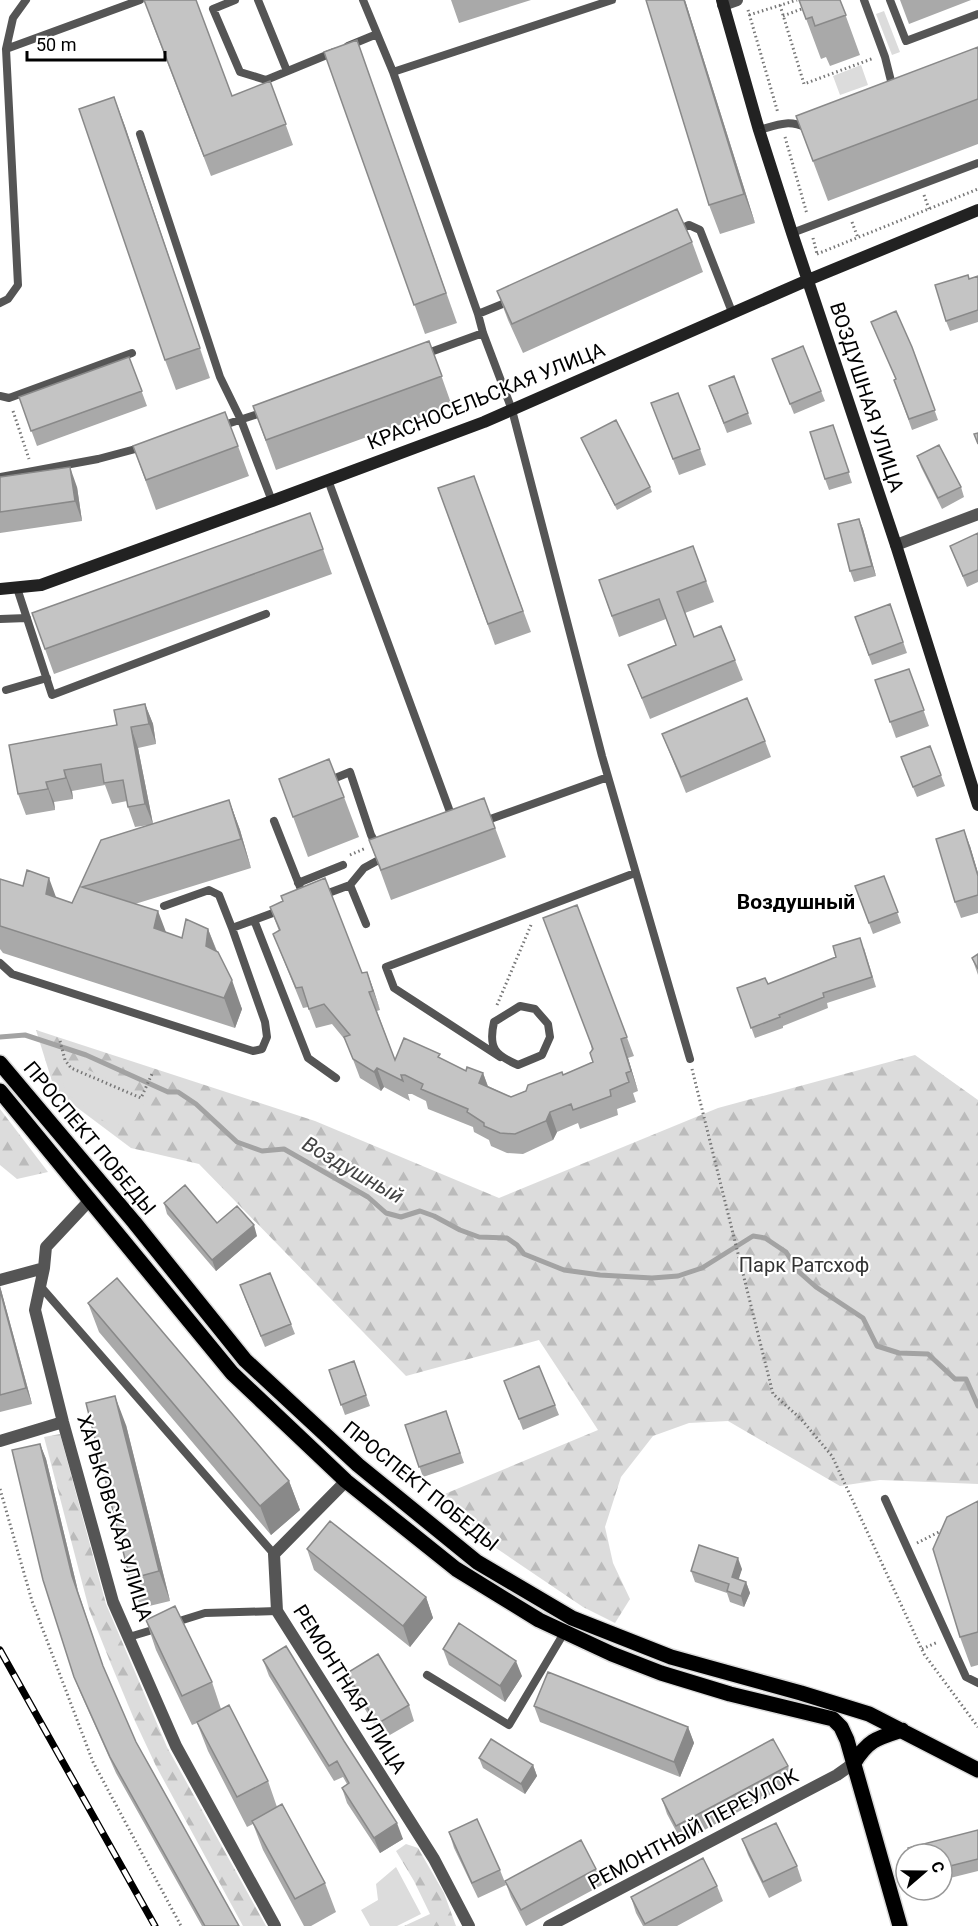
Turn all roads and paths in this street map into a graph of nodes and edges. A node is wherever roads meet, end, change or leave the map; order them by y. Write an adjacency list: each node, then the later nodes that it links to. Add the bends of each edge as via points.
1 (26, 0): 18 (lane, via 13,18)
2 (140, 0): 18 (lane)
3 (235, 0): 20 (lane, via 213,9 240,72 266,80)
4 (258, 0): 20 (lane)
5 (363, 0): 17 (lane)
6 (612, 0): 21 (lane)
7 (737, 0): 11 (street)
8 (797, 0): 12 (path)
9 (864, 0): 19 (lane)
10 (890, 0): 14 (lane, via 906,41)
11 (722, 2): 23 (main road, ВОЗДУШНАЯ УЛИЦА)
12 (780, 5): 15 (path); 16 (path)
13 (804, 8): 16 (path)
14 (978, 14)
15 (749, 15)
16 (783, 16): 19 (path, via 804,84)
17 (377, 34): 20 (lane); 21 (lane)
18 (6, 49): 34 (lane, via 18,285)
19 (884, 54): 22 (lane)
20 (287, 71)
21 (393, 72): 36 (lane)
22 (894, 95)
23 (759, 130): 24 (lane, via 796,123); 30 (main road, ВОЗДУШНАЯ УЛИЦА)
24 (811, 131)
25 (140, 134): 44 (lane, via 220,377)
26 (978, 163): 30 (lane)
27 (978, 189): 31 (path)
28 (978, 210): 32 (main road, КРАСНОСЕЛЬСКАЯ УЛИЦА)
29 (671, 233): 35 (lane, via 689,225 700,230)
30 (792, 233): 31 (main road, ВОЗДУШНАЯ УЛИЦА)
31 (802, 262): 32 (main road, ВОЗДУШНАЯ УЛИЦА)
32 (808, 280): 35 (main road, КРАСНОСЕЛЬСКАЯ УЛИЦА); 52 (main road, ВОЗДУШНАЯ УЛИЦА)
33 (522, 296): 36 (lane)
34 (0, 303)
35 (732, 312): 43 (main road, КРАСНОСЕЛЬСКАЯ УЛИЦА)
36 (478, 314): 37 (lane)
37 (483, 333): 39 (lane); 43 (lane)
38 (132, 353): 41 (lane)
39 (417, 357)
40 (0, 396): 41 (lane)
41 (9, 398): 47 (path)
42 (274, 408): 44 (lane)
43 (512, 410): 49 (main road, КРАСНОСЕЛЬСКАЯ УЛИЦА); 60 (lane)
44 (241, 420): 45 (lane); 50 (lane)
45 (208, 429)
46 (153, 444): 47 (lane)
47 (33, 471): 48 (lane)
48 (0, 477)
49 (328, 480): 50 (main road, КРАСНОСЕЛЬСКАЯ УЛИЦА); 66 (lane)
50 (272, 501): 53 (main road, КРАСНОСЕЛЬСКАЯ УЛИЦА, via 41,585)
51 (978, 513): 52 (street)
52 (896, 545): 62 (main road, ВОЗДУШНАЯ УЛИЦА)
53 (16, 588): 54 (main road, КРАСНОСЕЛЬСКАЯ УЛИЦА); 56 (lane)
54 (0, 589)
55 (266, 614): 58 (lane, via 52,695)
56 (27, 618): 57 (lane); 58 (lane)
57 (0, 619)
58 (47, 678): 59 (lane)
59 (6, 690)
60 (608, 777): 65 (lane); 71 (lane)
61 (322, 783): 67 (lane, via 350,772)
62 (976, 791): 63 (main road, ВОЗДУШНАЯ УЛИЦА)
63 (978, 805)
64 (274, 821): 72 (lane)
65 (478, 823)
66 (457, 831)
67 (371, 835): 69 (lane); 70 (path, via 362,839 366,848 340,858)
68 (394, 853): 69 (lane)
69 (383, 857): 73 (lane, via 364,868)
70 (343, 865): 72 (lane)
71 (635, 873): 78 (lane); 86 (lane)
72 (298, 883): 74 (lane)
73 (350, 885): 74 (lane); 80 (lane)
74 (306, 901): 75 (lane)
75 (295, 905)
76 (164, 906): 81 (lane, via 209,890 219,895)
77 (285, 909): 79 (lane)
78 (538, 910): 83 (path); 85 (lane, via 386,967 394,988)
79 (254, 920): 81 (lane); 89 (lane, via 308,1058)
80 (366, 924)
81 (232, 928): 82 (lane, via 265,1022 267,1037 262,1048 254,1051 12,974)
82 (0, 963)
83 (494, 1013)
84 (60, 1041): 88 (path, via 71,1068 141,1098)
85 (500, 1057): 85 (lane, via 518,1065 542,1055 550,1037 548,1024 535,1009 520,1006 494,1022 491,1036)
86 (690, 1059): 109 (path, via 772,1394 801,1419 832,1456 924,1654)
87 (0, 1063): 91 (main road, ПРОСПЕКТ ПОБЕДЫ)
88 (152, 1074)
89 (336, 1078)
90 (0, 1091): 92 (main road, ПРОСПЕКТ ПОБЕДЫ)
91 (105, 1187): 92 (main road, ХАРЬКОВСКАЯ УЛИЦА); 110 (main road, ПРОСПЕКТ ПОБЕДЫ, via 245,1360 358,1465 477,1562 572,1618 671,1657 869,1714)
92 (89, 1202): 93 (street, ХАРЬКОВСКАЯ УЛИЦА, via 46,1247); 98 (main road, ПРОСПЕКТ ПОБЕДЫ, via 232,1373)
93 (44, 1268): 94 (street); 95 (street, ХАРЬКОВСКАЯ УЛИЦА)
94 (0, 1280)
95 (40, 1287): 96 (street, ХАРЬКОВСКАЯ УЛИЦА, via 35,1310); 103 (lane)
96 (63, 1422): 97 (street); 106 (street, ХАРЬКОВСКАЯ УЛИЦА, via 113,1602)
97 (0, 1441)
98 (346, 1481): 103 (street); 105 (main road, ПРОСПЕКТ ПОБЕДЫ, via 456,1569)
99 (0, 1489): 113 (path, via 32,1601 93,1762)
100 (885, 1499): 102 (lane)
101 (948, 1527): 102 (path)
102 (907, 1548): 108 (lane, via 966,1677)
103 (274, 1554): 104 (street, РЕМОНТНАЯ УЛИЦА)
104 (278, 1611): 106 (lane, via 205,1613); 115 (street, РЕМОНТНАЯ УЛИЦА, via 434,1859)
105 (564, 1633): 107 (lane, via 509,1725); 111 (main road, ПРОСПЕКТ ПОБЕДЫ, via 662,1673 833,1719 841,1727)
106 (129, 1637): 114 (street, ХАРЬКОВСКАЯ УЛИЦА, via 176,1746)
107 (427, 1675)
108 (978, 1683)
109 (978, 1727)
110 (902, 1730): 111 (main road, via 878,1737 864,1747); 112 (main road, ПРОСПЕКТ ПОБЕДЫ)
111 (854, 1763): 116 (street, РЕМОНТНЫЙ ПЕРЕУЛОК); 117 (main road)
112 (978, 1770)
113 (181, 1926)
114 (275, 1926)
115 (469, 1926)
116 (549, 1926)
117 (899, 1926)

